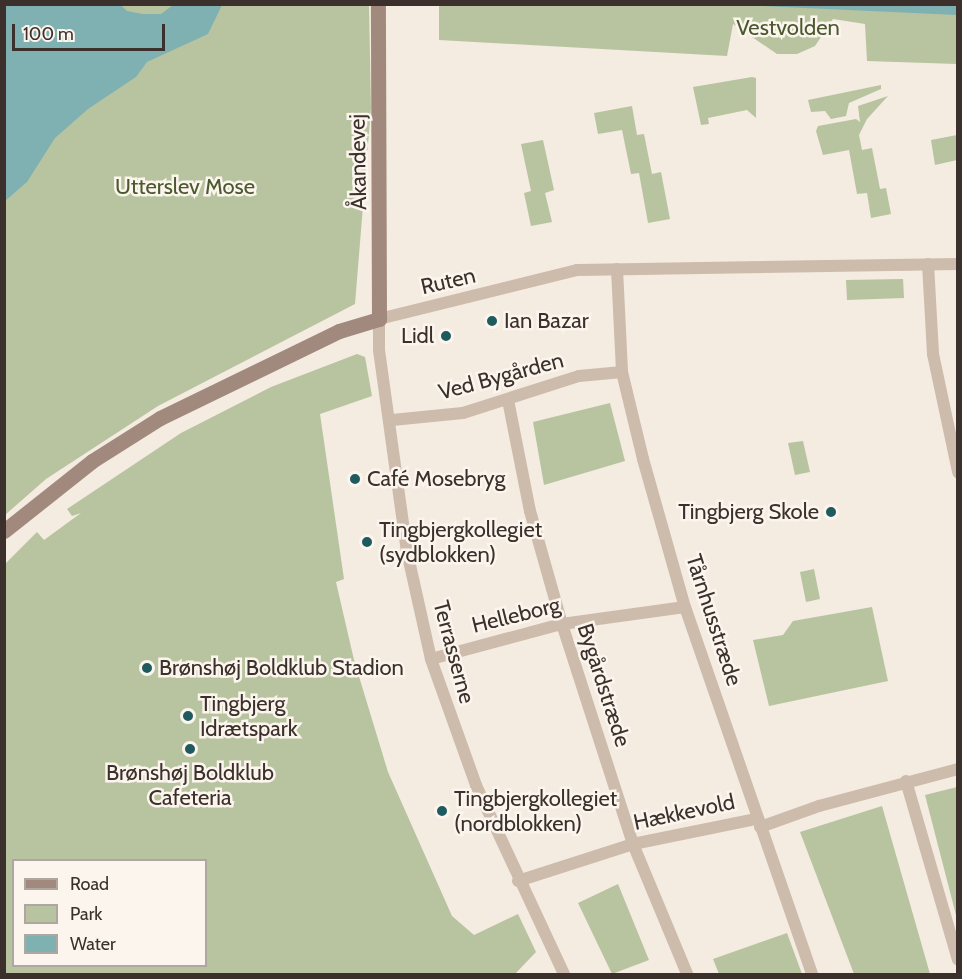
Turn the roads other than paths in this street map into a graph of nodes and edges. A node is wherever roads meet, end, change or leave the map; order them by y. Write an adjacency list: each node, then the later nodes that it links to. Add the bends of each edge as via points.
1 (378, 4): 5 (street, Åkandevej)
2 (928, 264): 3 (street, Ruten); 4 (street, Ruten); 9 (street, via 933,354)
3 (957, 264)
4 (617, 269): 5 (street, Ruten, via 550,275 478,298); 6 (street, Tårnhusstræde)
5 (379, 320): 8 (street, Terrasserne, via 379,350); 10 (street, Ruten, via 339,331 160,418 92,461)
6 (622, 372): 7 (street, Ved Bygården, via 579,376); 11 (street, Tårnhusstræde)
7 (508, 400): 8 (street, Ved Bygården, via 463,413); 12 (street, Bygårdstræde, via 530,511)
8 (392, 420): 13 (street, Terrasserne, via 407,552)
9 (957, 472)
10 (4, 531)
11 (685, 607): 12 (street, Helleborg); 16 (street, Tårnhusstræde)
12 (562, 624): 13 (street, Helleborg); 17 (street, Bygårdstræde)
13 (430, 659): 18 (street, Terrasserne, via 476,784)
14 (957, 769): 15 (street, Hækkevold)
15 (906, 781): 16 (street, Hækkevold); 19 (street)
16 (758, 823): 17 (street, Hækkevold); 22 (street, Tårnhusstræde)
17 (633, 844): 18 (street, Hækkevold); 21 (street, Bygårdstræde)
18 (518, 880): 20 (street, Terrasserne)
19 (957, 960)
20 (564, 975)
21 (687, 975)
22 (812, 975)

